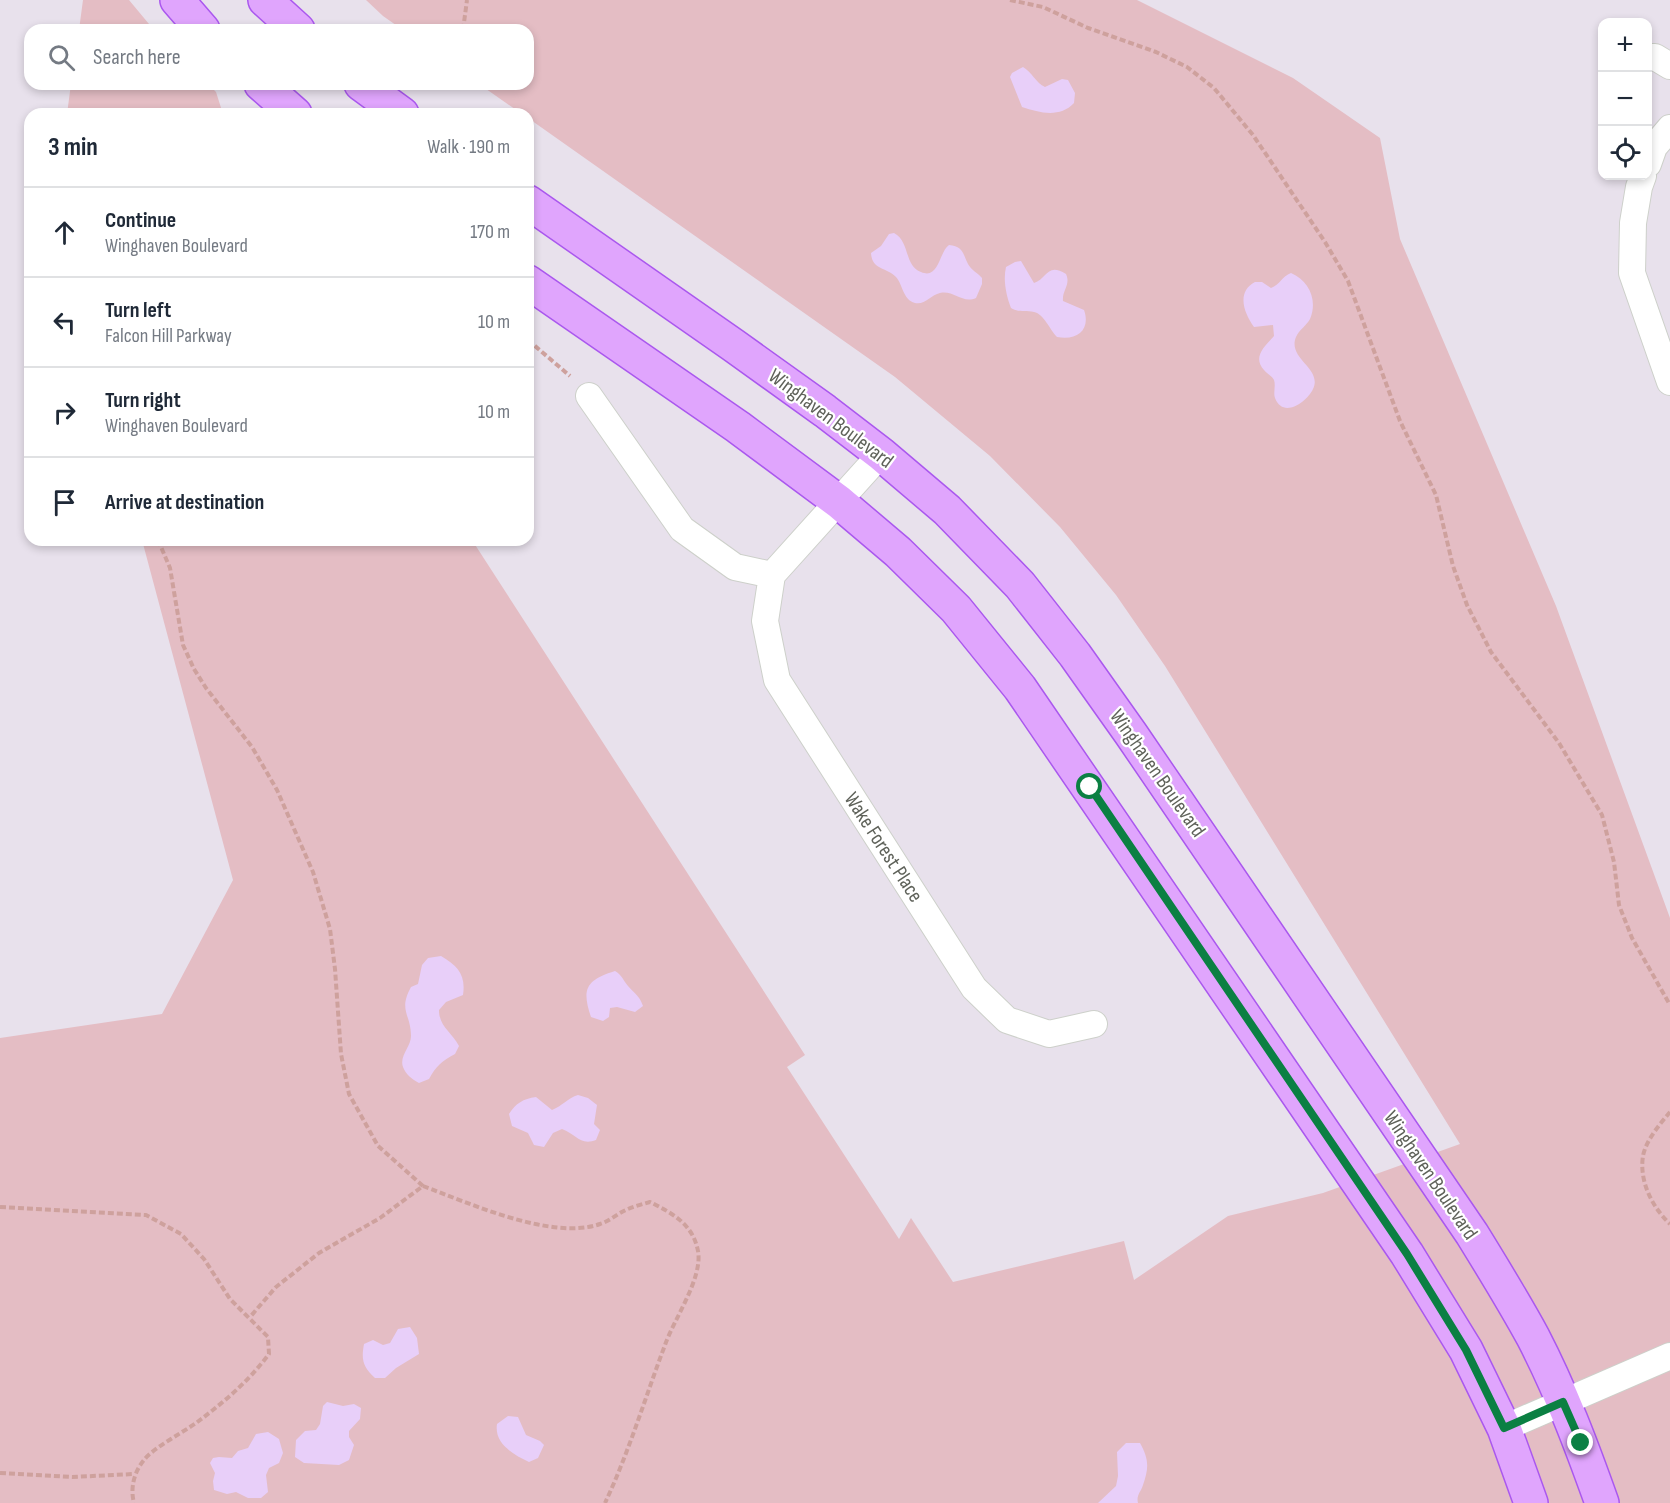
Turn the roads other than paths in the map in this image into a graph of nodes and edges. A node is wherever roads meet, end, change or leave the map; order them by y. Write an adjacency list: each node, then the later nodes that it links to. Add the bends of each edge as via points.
1 (177, 0): 3 (main road)
2 (265, 0): 4 (main road)
3 (198, 24)
4 (291, 24)
5 (1652, 57): 6 (street)
6 (1670, 66)
7 (268, 90): 9 (main road)
8 (369, 90): 10 (main road)
9 (288, 108)
10 (394, 108)
11 (1670, 128): 12 (street)
12 (1652, 151)
13 (1641, 180): 16 (street, via 1633,223 1632,273)
14 (534, 206): 18 (main road, Winghaven Boulevard)
15 (534, 286): 19 (main road)
16 (1670, 382)
17 (589, 396): 20 (street, via 682,529 735,567)
18 (881, 454): 19 (street); 23 (main road, Winghaven Boulevard, via 947,510 1020,585 1075,655 1472,1234 1534,1339)
19 (839, 502): 20 (street); 24 (main road, via 956,609 1020,688 1407,1254 1466,1350)
20 (772, 575): 21 (street, Wake Forest Place, via 765,621 777,680 974,988 1007,1020 1049,1034)
21 (1094, 1024)
22 (1670, 1356): 23 (street)
23 (1563, 1402): 24 (street); 26 (main road, Winghaven Boulevard)
24 (1504, 1428): 25 (main road)
25 (1531, 1503)
26 (1602, 1503)

